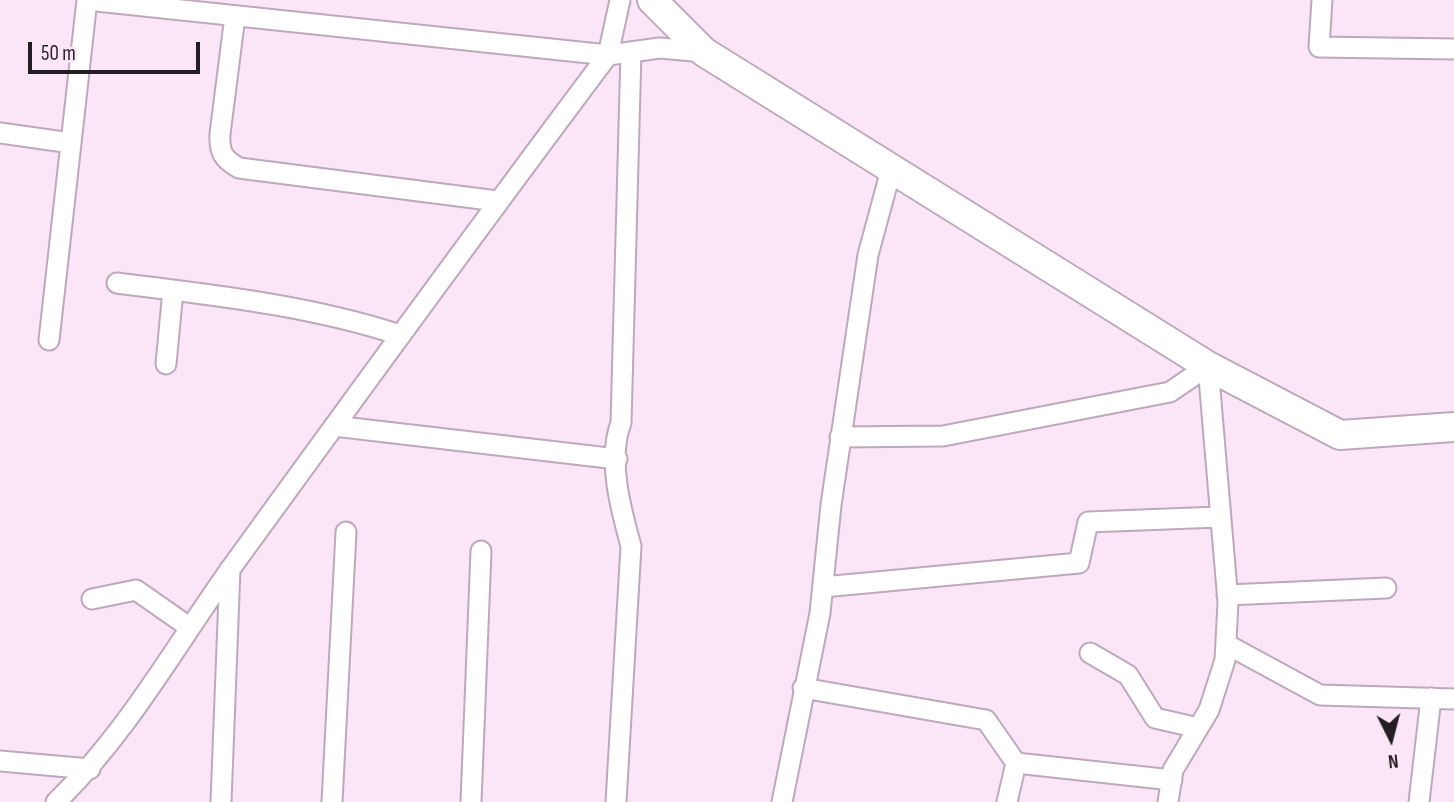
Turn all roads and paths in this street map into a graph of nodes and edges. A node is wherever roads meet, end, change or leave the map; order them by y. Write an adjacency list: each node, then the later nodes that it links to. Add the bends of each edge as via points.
1 (620, 0): 8 (street)
2 (652, 0): 7 (main road)
3 (1322, 0): 5 (street, via 1319,47)
4 (235, 16): 8 (street); 10 (street, via 87,0); 12 (street, via 219,149 228,162 239,168)
5 (1454, 49)
6 (631, 52): 7 (street, via 660,48); 8 (street); 22 (street)
7 (704, 52): 11 (main road)
8 (608, 55): 12 (street)
9 (0, 133): 10 (street)
10 (71, 143): 16 (street)
11 (891, 170): 18 (main road); 21 (street, via 868,255)
12 (497, 201): 15 (street)
13 (117, 283): 14 (street)
14 (173, 290): 15 (street, via 267,303); 17 (street)
15 (400, 335): 19 (street)
16 (49, 340)
17 (166, 364)
18 (1208, 366): 20 (main road, via 1340,435); 21 (street, via 1170,392 943,436); 23 (street)
19 (334, 426): 22 (street); 26 (street)
20 (1454, 427)
21 (840, 437): 27 (street)
22 (617, 459): 46 (street, via 631,546)
23 (1219, 517): 27 (street, via 1088,522 1079,563); 29 (street)
24 (346, 532): 44 (street)
25 (481, 551): 45 (street)
26 (230, 568): 31 (street); 43 (street)
27 (823, 587): 34 (street)
28 (1386, 588): 29 (street)
29 (1227, 595): 32 (street)
30 (92, 599): 31 (street, via 136,590)
31 (189, 626): 40 (street)
32 (1226, 644): 35 (street, via 1320,695); 37 (street, via 1209,710)
33 (1090, 653): 37 (street, via 1128,675 1155,718)
34 (803, 688): 39 (street, via 986,720); 47 (street)
35 (1431, 698): 36 (street); 50 (street)
36 (1454, 699)
37 (1198, 728): 41 (street, via 1173,770)
38 (0, 761): 40 (street)
39 (1016, 763): 41 (street); 48 (street)
40 (90, 769): 42 (street)
41 (1172, 780): 49 (street)
42 (56, 802)
43 (221, 802)
44 (332, 802)
45 (471, 802)
46 (616, 802)
47 (782, 802)
48 (1007, 802)
49 (1168, 802)
50 (1419, 802)

